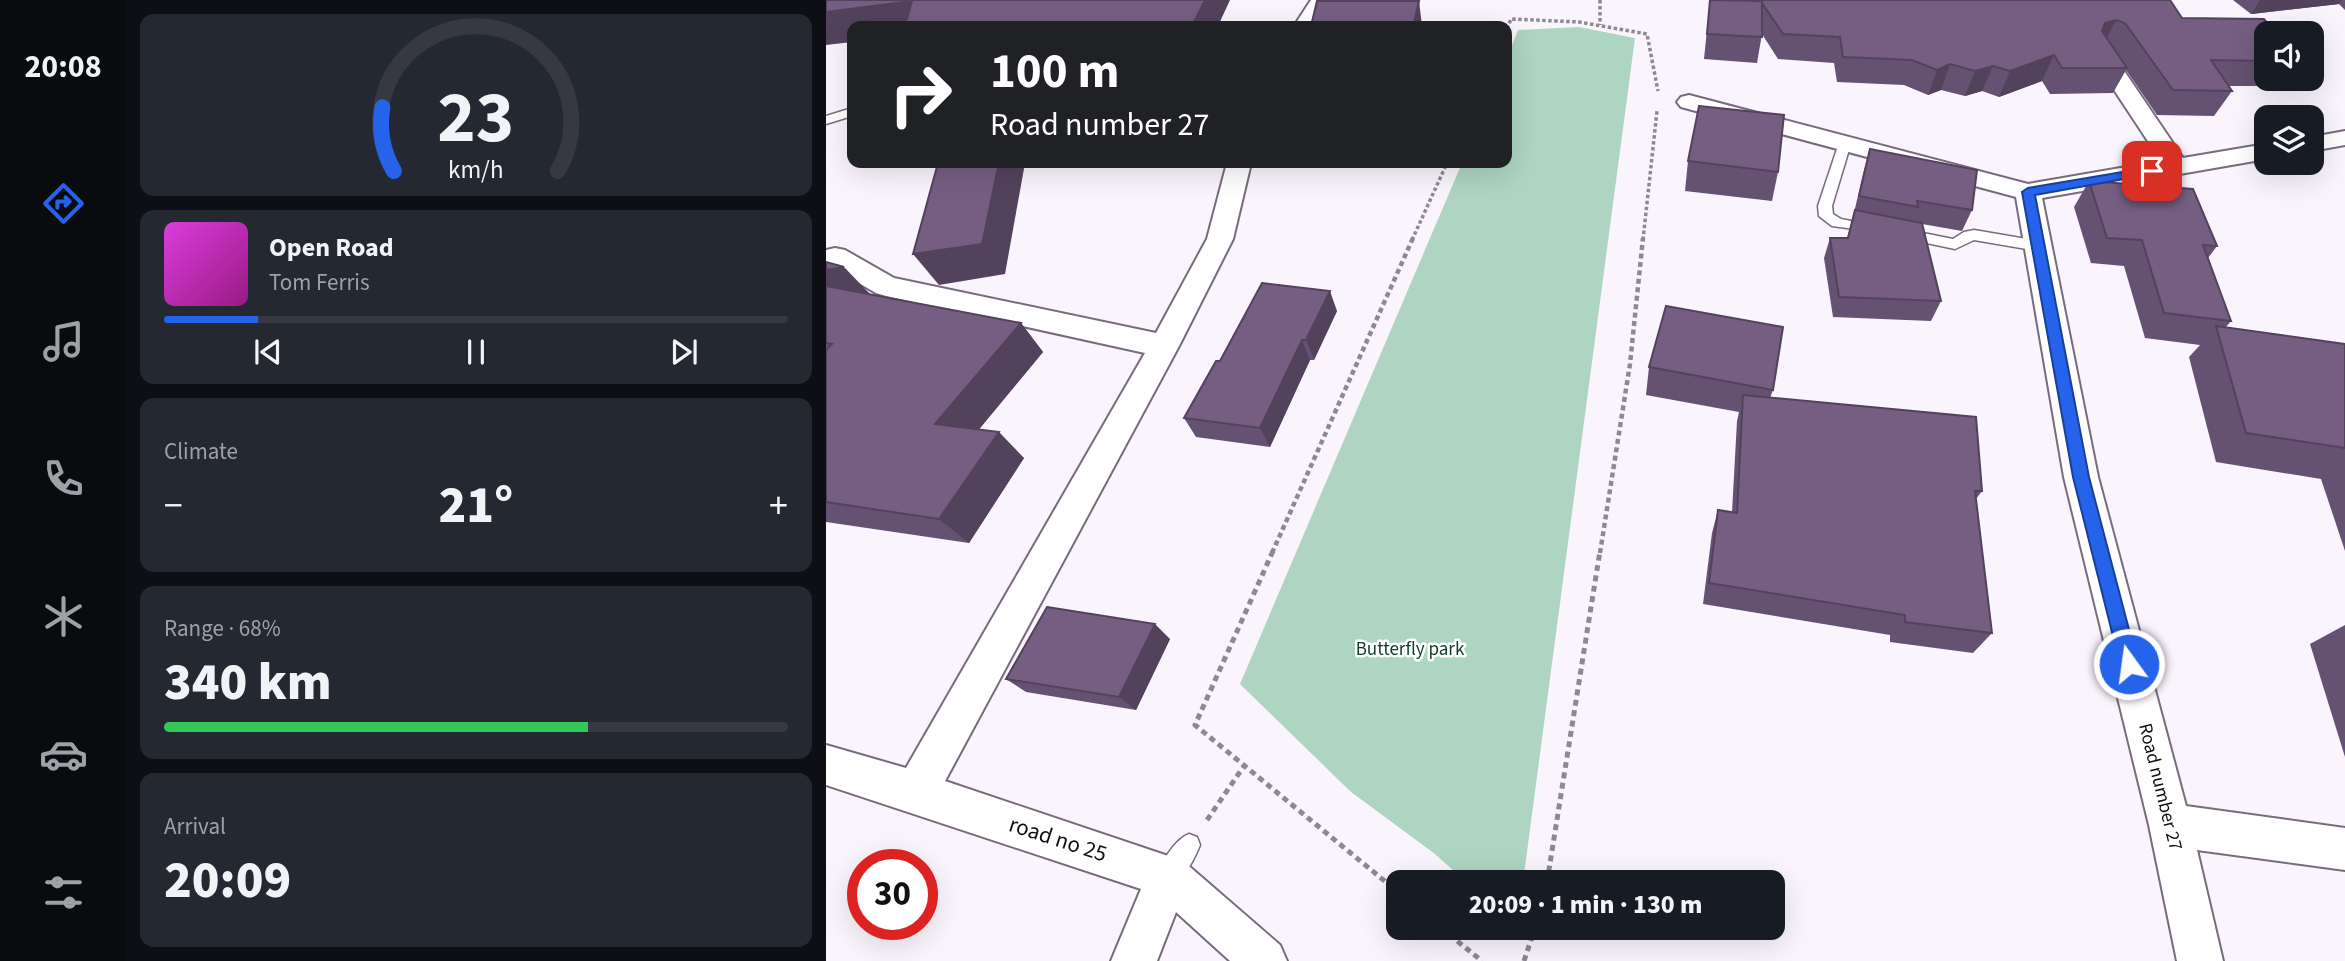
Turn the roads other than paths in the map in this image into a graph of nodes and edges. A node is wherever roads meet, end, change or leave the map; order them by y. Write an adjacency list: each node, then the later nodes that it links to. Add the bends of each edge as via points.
1 (1321, 0): 2 (street)
2 (1307, 21)
3 (2102, 55): 11 (street)
4 (1689, 102): 9 (street)
5 (847, 114): 6 (lane)
6 (826, 120)
7 (2345, 138): 8 (street)
8 (2324, 142)
9 (1845, 144): 13 (street); 14 (lane, via 1825,206 1831,220 1949,243 1974,234)
10 (2254, 153): 11 (street)
11 (2177, 166): 13 (street)
12 (1238, 168): 16 (street, via 1220,239)
13 (2028, 192): 14 (street, Road number 27)
14 (2038, 246): 19 (street, Road number 27, via 2081,477)
15 (835, 257): 16 (street, via 886,286)
16 (1164, 346): 18 (street)
17 (826, 765): 18 (street, road no 25)
18 (916, 792): 21 (street, road no 25)
19 (2170, 825): 20 (street); 24 (street, Road number 27)
20 (2345, 849)
21 (1179, 860): 22 (street); 23 (street, road no 25)
22 (1134, 961)
23 (1264, 961)
24 (2200, 961)

